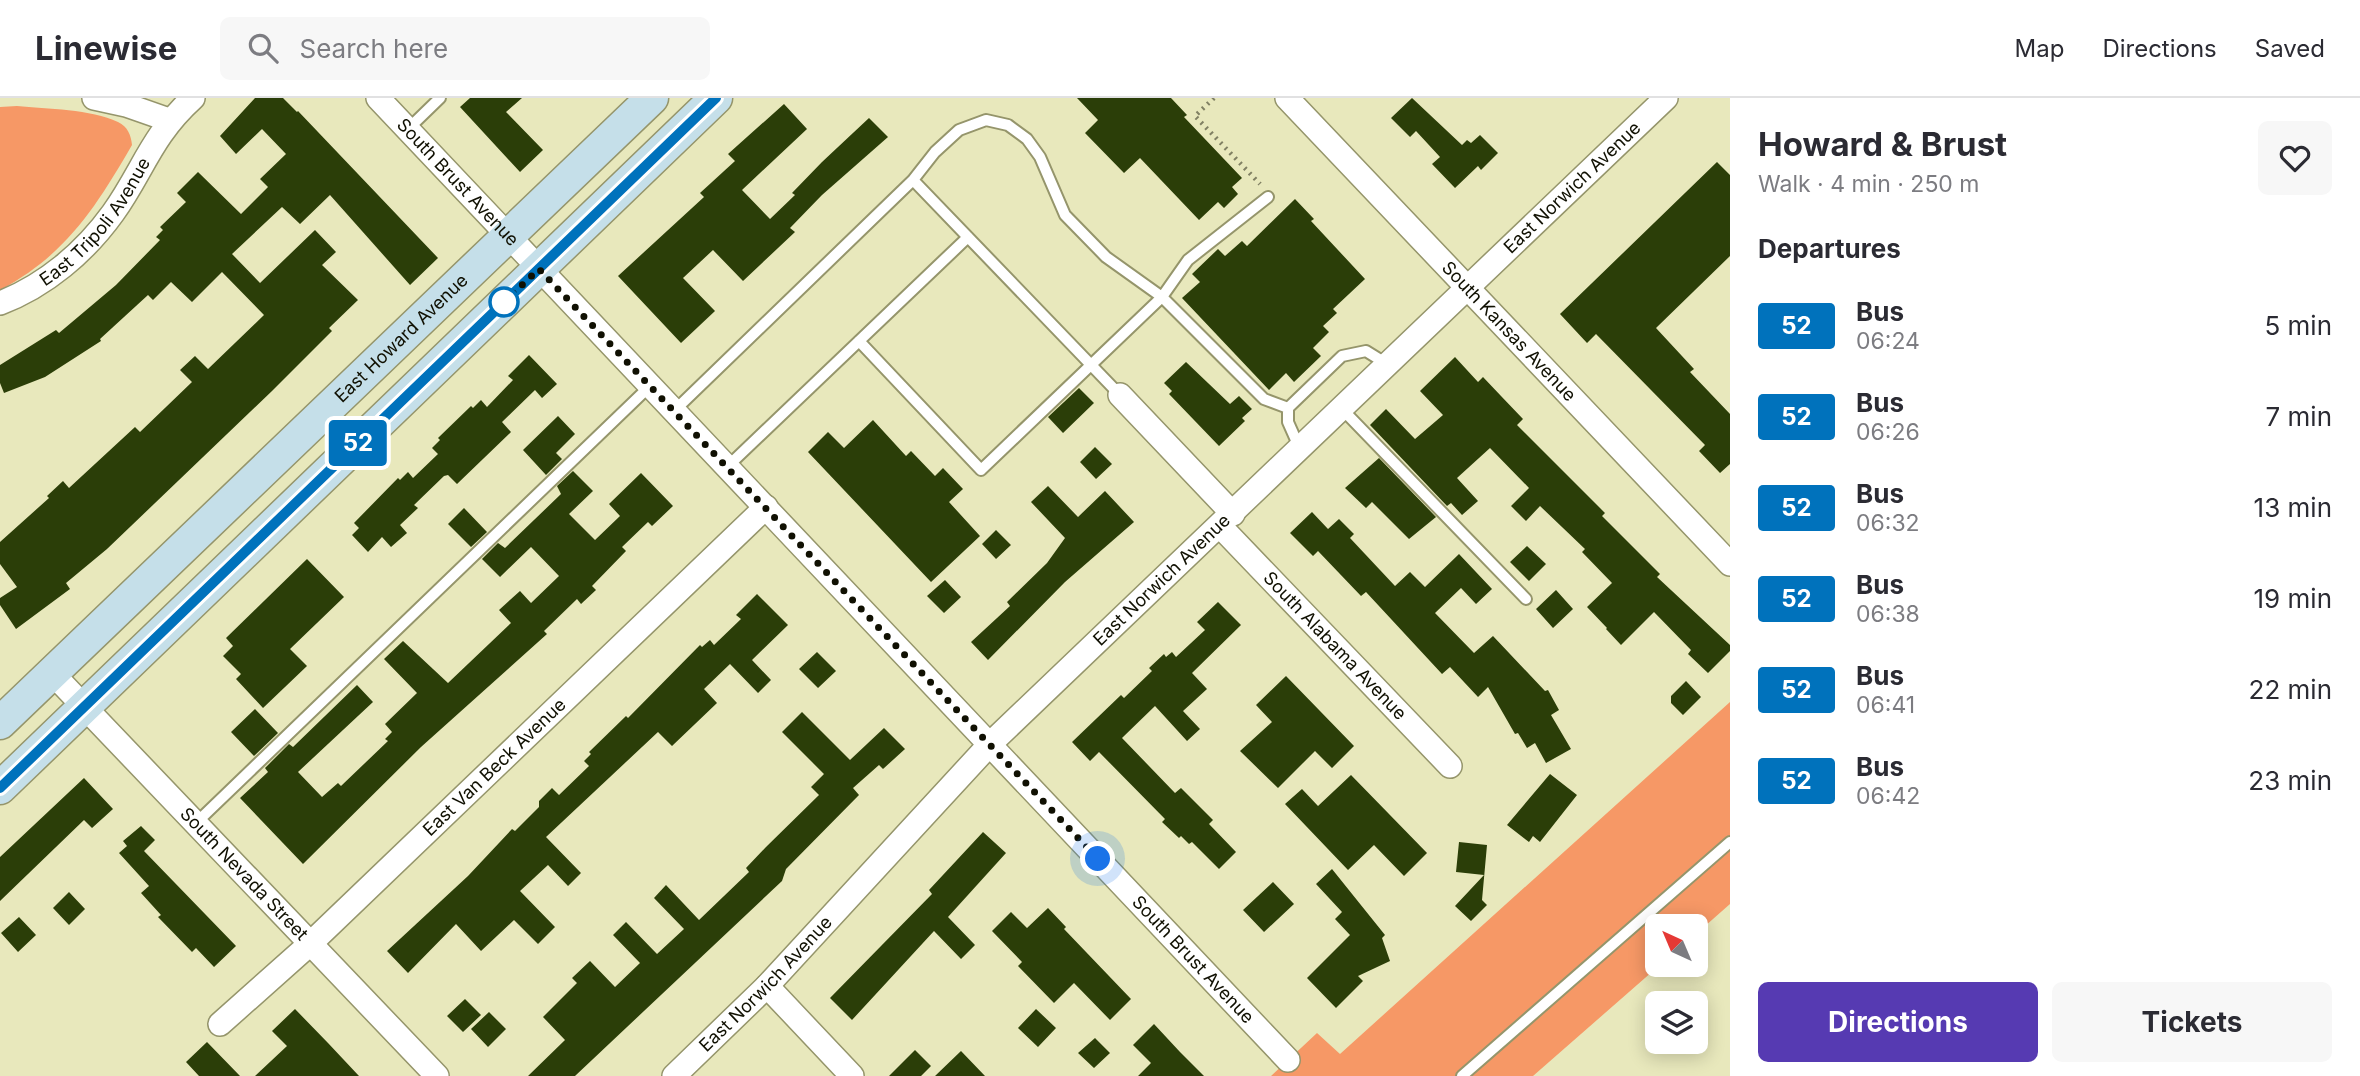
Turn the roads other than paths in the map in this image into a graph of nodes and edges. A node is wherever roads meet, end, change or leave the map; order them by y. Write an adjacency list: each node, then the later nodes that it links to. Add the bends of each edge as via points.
1 (94, 98): 9 (street)
2 (192, 98): 9 (street, East Tripoli Avenue)
3 (378, 98): 10 (street, South Brust Avenue)
4 (440, 98): 10 (lane)
5 (652, 98): 13 (main road, East Howard Avenue)
6 (716, 98): 15 (main road)
7 (1287, 98): 16 (street, South Kansas Avenue)
8 (1667, 98): 16 (street, East Norwich Avenue)
9 (169, 120): 18 (street, East Tripoli Avenue, via 114,212 83,250 44,280)
10 (408, 129): 13 (street, South Brust Avenue)
11 (913, 180): 14 (lane); 17 (lane, via 959,130 986,120 1008,125 1027,139 1040,157 1065,215 1106,257); 26 (lane)
12 (1268, 197): 17 (lane, via 1188,260)
13 (508, 236): 15 (street, South Brust Avenue); 28 (main road, East Howard Avenue)
14 (968, 237): 19 (lane); 21 (lane)
15 (539, 269): 22 (street, South Brust Avenue); 30 (main road)
16 (1466, 289): 20 (street, East Norwich Avenue); 33 (street, South Kansas Avenue)
17 (1162, 297): 21 (lane); 24 (lane, via 1264,399)
18 (0, 303)
19 (859, 341): 21 (lane, via 981,470); 29 (lane)
20 (1388, 364): 24 (lane, via 1366,351 1342,356); 25 (street, East Norwich Avenue)
21 (1091, 365): 23 (lane)
22 (650, 386): 26 (street, South Brust Avenue); 41 (lane)
23 (1120, 395): 32 (street, South Alabama Avenue)
24 (1288, 408): 27 (lane, via 1288,422)
25 (1342, 409): 27 (street, East Norwich Avenue); 34 (lane)
26 (674, 411): 29 (street, South Brust Avenue)
27 (1300, 449): 32 (street, East Norwich Avenue)
28 (274, 461): 30 (main road); 35 (main road, East Howard Avenue)
29 (727, 467): 31 (street, South Brust Avenue)
30 (304, 495): 36 (main road)
31 (766, 507): 38 (street, South Brust Avenue); 43 (street, East Van Beck Avenue)
32 (1227, 520): 38 (street, East Norwich Avenue); 39 (street, South Alabama Avenue)
33 (1730, 564)
34 (1526, 599)
35 (52, 673): 36 (street, South Nevada Street); 37 (main road, East Howard Avenue)
36 (85, 706): 40 (main road); 41 (street, South Nevada Street)
37 (0, 723)
38 (990, 744): 44 (street, East Norwich Avenue); 46 (street, South Brust Avenue)
39 (1450, 765)
40 (0, 788)
41 (196, 822): 43 (street, South Nevada Street)
42 (1730, 842): 50 (lane)
43 (311, 943): 45 (street, East Van Beck Avenue); 47 (street, South Nevada Street)
44 (767, 986): 48 (street, East Norwich Avenue); 49 (street)
45 (220, 1024)
46 (1288, 1060)
47 (437, 1076)
48 (674, 1076)
49 (852, 1076)
50 (1462, 1076)

